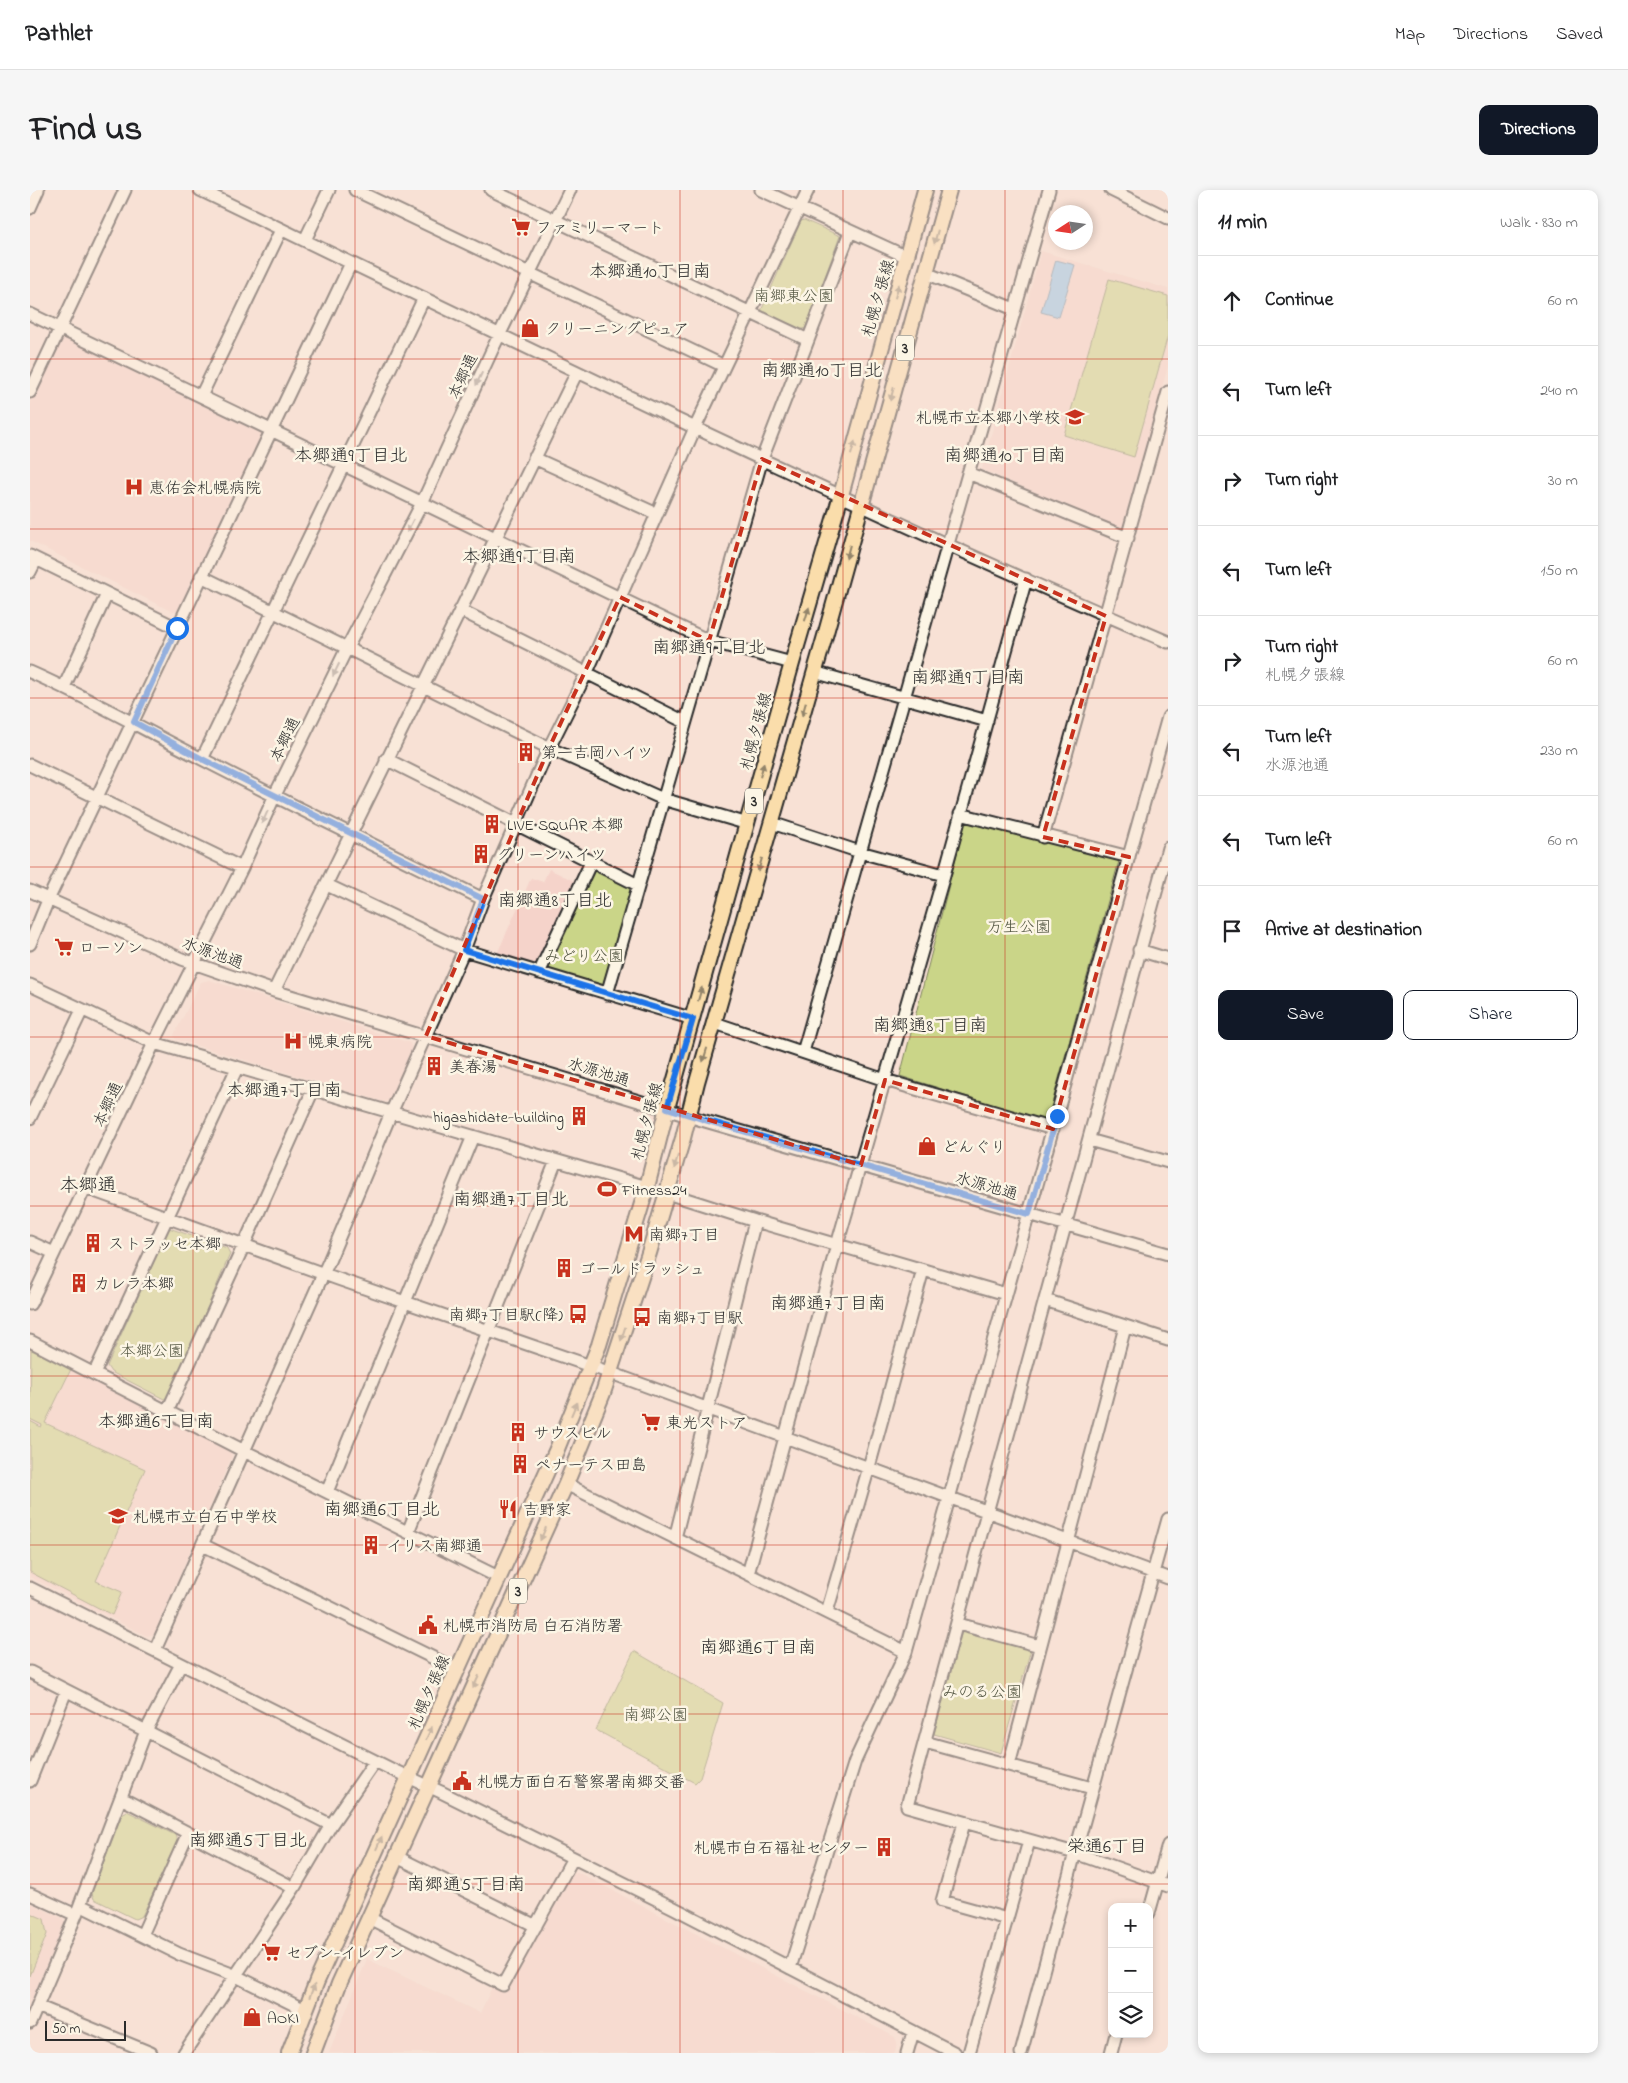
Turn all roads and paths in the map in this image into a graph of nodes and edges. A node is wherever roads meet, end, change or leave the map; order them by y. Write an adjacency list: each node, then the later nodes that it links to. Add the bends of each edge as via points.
1 (38, 190): 14 (street)
2 (126, 190): 29 (street)
3 (200, 190): 18 (street)
4 (329, 190): 20 (street)
5 (355, 190): 23 (street)
6 (490, 190): 17 (street)
7 (570, 190): 17 (street, 本郷通)
8 (761, 190): 15 (street)
9 (808, 190): 15 (street)
10 (925, 190): 21 (main road, 札幌夕張線 / 3)
11 (949, 190): 24 (main road, 3, one-way to 24)
12 (1049, 190): 26 (street)
13 (1111, 190): 16 (street)
14 (30, 208)
15 (799, 209): 19 (street); 27 (street)
16 (1168, 218)
17 (556, 221): 23 (street, 本郷通); 27 (street)
18 (281, 230): 20 (street); 36 (street)
19 (850, 232): 21 (street); 31 (street)
20 (305, 240): 22 (street)
21 (907, 257): 43 (main road, 札幌夕張線 / 3, one-way to 21)
22 (351, 264): 25 (street); 38 (street)
23 (531, 273): 30 (street, 本郷通); 32 (street)
24 (926, 273): 26 (street); 45 (main road, 3, one-way to 45)
25 (424, 298): 30 (street); 41 (street)
26 (1014, 309): 42 (street)
27 (750, 312): 31 (street); 32 (street)
28 (30, 314): 29 (street)
29 (60, 329): 34 (street); 36 (street)
30 (500, 334): 33 (street); 44 (street, 本郷通, one-way to 44)
31 (808, 340): 40 (street)
32 (724, 366): 37 (street)
33 (577, 372): 37 (street); 39 (street)
34 (30, 392)
35 (1168, 392): 48 (street)
36 (201, 396): 38 (street)
37 (695, 428): 40 (street); 46 (street)
38 (272, 430): 41 (street); 52 (street)
39 (534, 458): 46 (street); 47 (street)
40 (762, 459): 43 (street); 60 (street)
41 (342, 464): 44 (street); 57 (street)
42 (968, 473): 48 (street); 49 (street)
43 (841, 495): 45 (street); 63 (main road, 札幌夕張線 / 3, one-way to 43)
44 (422, 503): 47 (street); 62 (street, 本郷通, one-way to 62)
45 (861, 505): 49 (street); 66 (main road, 3, one-way to 66)
46 (657, 514): 55 (street)
47 (495, 537): 55 (street); 56 (street)
48 (1128, 538): 58 (street)
49 (948, 545): 53 (street); 69 (street)
50 (33, 558): 51 (street); 54 (street)
51 (30, 572)
52 (201, 576): 57 (street); 59 (street)
53 (1026, 579): 58 (street); 71 (street)
54 (107, 594): 59 (street); 68 (street)
55 (620, 597): 60 (street); 65 (street)
56 (460, 610): 65 (street); 67 (street)
57 (272, 612): 62 (street); 75 (street)
58 (1106, 616): 61 (street); 86 (street)
59 (177, 628): 72 (street)
60 (709, 641): 63 (street); 73 (street)
61 (1168, 642)
62 (346, 650): 67 (street); 78 (street, 本郷通, one-way to 78)
63 (792, 663): 84 (main road, 札幌夕張線 / 3, one-way to 63)
64 (30, 672): 68 (street)
65 (587, 672): 73 (street); 74 (street)
66 (814, 672): 69 (street); 82 (main road, 3, one-way to 82)
67 (423, 686): 74 (street); 76 (street)
68 (64, 687): 72 (street)
69 (905, 697): 71 (street); 88 (street)
70 (1168, 717): 89 (street)
71 (987, 721): 81 (street)
72 (134, 722): 75 (street); 79 (street)
73 (685, 722): 80 (street)
74 (549, 748): 80 (street); 83 (street)
75 (202, 759): 78 (street)
76 (386, 759): 83 (street); 85 (street)
77 (30, 764): 79 (street)
78 (275, 795): 85 (street); 91 (street, 本郷通, one-way to 91)
79 (99, 797): 91 (street); 97 (street)
80 (663, 799): 84 (street); 94 (street)
81 (960, 814): 86 (street); 92 (street)
82 (772, 823): 88 (street); 109 (main road, 3, one-way to 109)
83 (516, 824): 90 (street); 96 (street)
84 (748, 824): 108 (main road, 札幌夕張線 / 3, one-way to 84)
85 (351, 834): 93 (street); 96 (street)
86 (1043, 837): 89 (street)
87 (1168, 848): 100 (street)
88 (860, 852): 92 (street); 112 (street)
89 (1129, 857): 120 (street)
90 (591, 862): 94 (street); 103 (street)
91 (242, 868): 102 (street, 本郷通)
92 (944, 875): 114 (street)
93 (327, 885): 99 (street); 105 (street)
94 (638, 885): 106 (street)
95 (30, 891): 97 (street, 水源池通)
96 (483, 899): 99 (street)
97 (48, 900): 98 (street); 102 (street, 水源池通)
98 (30, 944)
99 (464, 950): 103 (street); 110 (street)
100 (1140, 950): 101 (street); 122 (street)
101 (1168, 959)
102 (194, 964): 105 (street, 水源池通); 111 (street, 本郷通)
103 (539, 973): 106 (street)
104 (30, 985): 107 (street)
105 (274, 991): 110 (street, 水源池通)
106 (607, 994): 108 (street)
107 (82, 1010): 111 (street); 119 (street)
108 (693, 1019): 116 (main road, 札幌夕張線 / 3)
109 (715, 1024): 112 (street); 118 (main road, 3, one-way to 118)
110 (426, 1036): 116 (street, 水源池通); 117 (street)
111 (154, 1043): 113 (street); 127 (street, 本郷通)
112 (803, 1052): 114 (street)
113 (237, 1068): 115 (street); 130 (street)
114 (885, 1080): 120 (street); 125 (street)
115 (313, 1090): 117 (street); 134 (street)
116 (667, 1108): 118 (street, 水源池通); 126 (main road, 札幌夕張線 / 3)
117 (391, 1113): 121 (street); 139 (street)
118 (688, 1115): 125 (street, 水源池通); 128 (main road, 3, one-way to 128)
119 (30, 1118)
120 (1053, 1129): 129 (street)
121 (473, 1136): 123 (street); 142 (street)
122 (1089, 1140): 124 (street); 132 (street)
123 (556, 1161): 126 (street); 145 (street)
124 (1168, 1162)
125 (861, 1165): 129 (street, 水源池通); 135 (street)
126 (647, 1187): 148 (main road, 札幌夕張線 / 3)
127 (86, 1188): 130 (street); 136 (street, 本郷通)
128 (667, 1193): 131 (street); 149 (main road, 3, one-way to 149)
129 (1029, 1214): 132 (street, 水源池通); 140 (street)
130 (168, 1218): 134 (street); 150 (street)
131 (755, 1221): 135 (street); 151 (street)
132 (1064, 1225): 137 (street, 水源池通); 141 (street)
133 (30, 1242): 136 (street)
134 (244, 1245): 139 (street); 152 (street)
135 (837, 1245): 138 (street); 153 (street)
136 (54, 1253): 143 (street, 本郷通)
137 (1168, 1254)
138 (923, 1270): 140 (street); 155 (street)
139 (323, 1274): 142 (street); 154 (street)
140 (1006, 1294): 158 (street)
141 (1045, 1300): 144 (street); 159 (street)
142 (404, 1302): 145 (street); 157 (street)
143 (30, 1304)
144 (1125, 1326): 146 (street); 163 (street)
145 (490, 1332): 148 (street); 161 (street)
146 (1168, 1340)
147 (30, 1342): 150 (street)
148 (592, 1367): 149 (street); 167 (main road, 札幌夕張線 / 3, one-way to 148)
149 (611, 1373): 151 (street); 156 (main road, 3)
150 (94, 1374): 152 (street)
151 (707, 1408): 153 (street); 162 (street)
152 (167, 1412): 154 (street)
153 (785, 1437): 155 (street); 166 (street)
154 (244, 1451): 157 (street); 164 (street)
155 (869, 1467): 158 (street); 170 (street)
156 (566, 1484): 162 (street); 185 (main road, 3, one-way to 185)
157 (327, 1492): 161 (street)
158 (950, 1498): 159 (street); 174 (street)
159 (986, 1512): 163 (street); 171 (street)
160 (1168, 1519): 165 (street)
161 (408, 1532): 167 (street)
162 (675, 1538): 166 (street)
163 (1068, 1542): 165 (street); 172 (street)
164 (203, 1545): 173 (street); 176 (street)
165 (1154, 1573): 168 (street); 186 (street)
166 (748, 1574): 170 (street)
167 (498, 1577): 176 (main road, 札幌夕張線 / 3)
168 (1168, 1578)
169 (30, 1588): 173 (street)
170 (827, 1612): 174 (street)
171 (958, 1624): 172 (street); 180 (street)
172 (1040, 1646): 182 (street)
173 (155, 1650): 175 (street)
174 (906, 1652): 205 (street, via 856,1761)
175 (181, 1664): 179 (street); 181 (street)
176 (458, 1670): 183 (main road, 札幌夕張線 / 3, one-way to 176)
177 (30, 1672): 178 (street)
178 (66, 1691): 179 (street); 184 (street)
179 (146, 1731): 187 (street); 189 (street)
180 (925, 1742): 182 (street); 188 (street, via 907,1806)
181 (375, 1761): 183 (street); 189 (street)
182 (1009, 1765): 186 (street)
183 (409, 1777): 185 (street); 208 (main road, 札幌夕張線 / 3, one-way to 183)
184 (30, 1781)
185 (428, 1786): 194 (main road, 3); 195 (street)
186 (1092, 1788): 193 (street)
187 (121, 1798): 190 (street); 200 (street)
188 (964, 1823): 191 (street); 202 (street, via 942,1901)
189 (332, 1825): 197 (street)
190 (188, 1833): 197 (street); 204 (street)
191 (1029, 1841): 193 (street); 202 (street)
192 (1168, 1844): 196 (street)
193 (1075, 1853): 196 (street); 219 (street)
194 (397, 1857): 201 (main road, 3); 203 (street)
195 (573, 1858): 203 (street); 205 (street)
196 (1163, 1884): 199 (street)
197 (294, 1888): 206 (street)
198 (30, 1894): 200 (street)
199 (1153, 1905)
200 (78, 1910): 204 (street); 207 (street)
201 (369, 1918): 203 (street, via 503,1984); 215 (main road, 3)
202 (1007, 1919): 218 (street)
203 (536, 1926)
204 (142, 1935): 206 (street, via 179,1954)
205 (790, 1968): 210 (street)
206 (234, 1975): 208 (street); 213 (street)
207 (38, 2006): 209 (street); 212 (street)
208 (304, 2010): 214 (main road, 札幌夕張線 / 3)
209 (30, 2023)
210 (912, 2032): 216 (street); 217 (street)
211 (1115, 2038): 220 (street)
212 (151, 2053)
213 (184, 2053)
214 (290, 2053)
215 (313, 2053)
216 (907, 2053)
217 (955, 2053)
218 (969, 2053)
219 (1021, 2053)
220 (1111, 2053)

